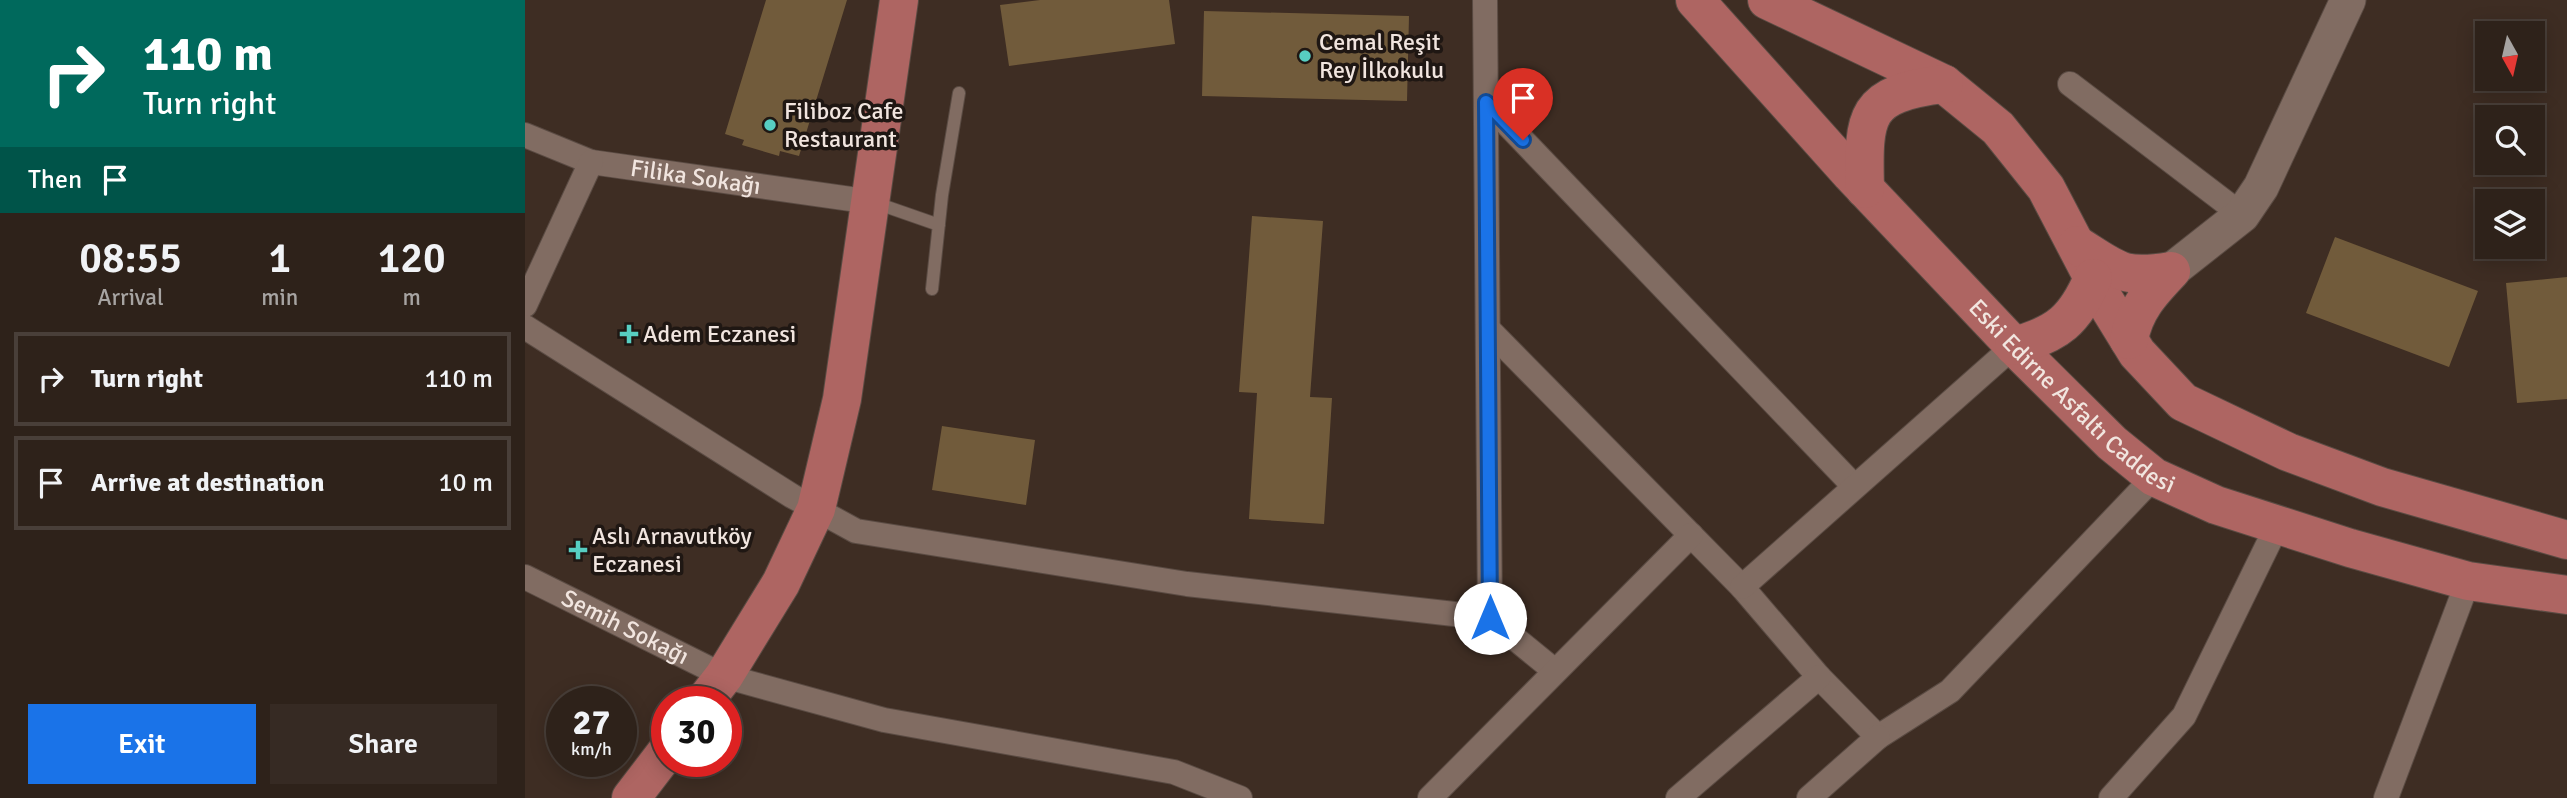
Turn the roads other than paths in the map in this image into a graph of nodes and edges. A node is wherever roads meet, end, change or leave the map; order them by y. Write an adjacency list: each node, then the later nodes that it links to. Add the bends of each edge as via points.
1 (899, 0): 13 (main road)
2 (1485, 0): 9 (street)
3 (1695, 0): 12 (main road, Eski Edirne Asfaltı Caddesi)
4 (1767, 0): 6 (main road)
5 (2348, 0): 14 (main road, via 2261,187)
6 (1944, 84): 12 (main road, via 1892,94 1871,112 1863,143); 16 (main road, via 1998,128 2046,188)
7 (2070, 84): 14 (street)
8 (959, 93): 15 (lane)
9 (1486, 102): 22 (street); 26 (street)
10 (525, 135): 11 (street, Filika Sokağı)
11 (591, 162): 13 (street, Filika Sokağı); 20 (street)
12 (1865, 189): 24 (main road, Eski Edirne Asfaltı Caddesi)
13 (872, 202): 15 (lane); 27 (main road, via 842,400)
14 (2242, 215): 17 (main road)
15 (939, 225): 19 (lane)
16 (2075, 243): 17 (main road, via 2122,273 2139,276); 18 (main road)
17 (2171, 271): 23 (main road, via 2132,319)
18 (2093, 278): 23 (main road); 24 (main road, via 2073,317 2043,338)
19 (932, 289)
20 (525, 305)
21 (525, 327): 27 (street)
22 (1487, 329): 29 (street); 35 (street)
23 (2129, 340): 30 (main road, via 2183,401 2230,427 2382,488)
24 (2014, 346): 25 (main road, Eski Edirne Asfaltı Caddesi, via 2112,443); 26 (street)
25 (2154, 477): 28 (main road, Eski Edirne Asfaltı Caddesi); 41 (street, via 1950,691)
26 (1854, 486): 33 (street)
27 (815, 509): 35 (street, via 856,531 1174,582); 39 (main road, via 781,583)
28 (2277, 526): 32 (main road, Eski Edirne Asfaltı Caddesi); 48 (street, via 2184,716)
29 (1691, 535): 33 (street); 36 (street)
30 (2567, 540)
31 (525, 577): 38 (street, Semih Sokağı)
32 (2468, 581): 34 (main road, Eski Edirne Asfaltı Caddesi); 49 (street)
33 (1742, 587): 37 (street)
34 (2567, 596)
35 (1490, 618): 36 (street)
36 (1555, 671): 45 (street)
37 (1819, 677): 41 (street); 46 (street)
38 (709, 686)
39 (716, 686)
40 (742, 694): 44 (street, Semih Sokağı, via 1174,772)
41 (1878, 737): 47 (street)
42 (651, 772): 43 (main road)
43 (631, 798)
44 (1240, 798)
45 (1430, 798)
46 (1678, 798)
47 (1809, 798)
48 (2111, 798)
49 (2385, 798)

